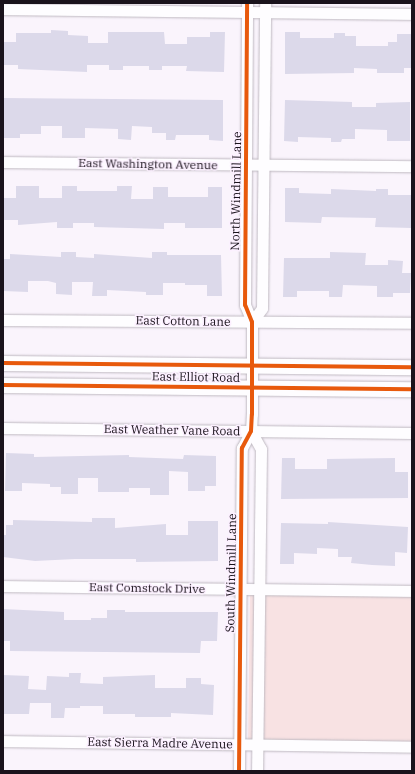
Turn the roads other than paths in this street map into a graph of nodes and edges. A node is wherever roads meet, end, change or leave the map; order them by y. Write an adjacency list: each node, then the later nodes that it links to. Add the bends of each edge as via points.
1 (247, 7): 2 (street); 3 (street); 6 (street, North Windmill Lane)
2 (265, 7): 4 (street); 7 (street)
3 (3, 9)
4 (412, 14)
5 (3, 162): 6 (street, East Washington Avenue)
6 (246, 165): 7 (street, East Washington Avenue); 10 (street, North Windmill Lane, via 245,305)
7 (263, 165): 8 (street, East Washington Avenue); 10 (street, via 262,308)
8 (412, 166)
9 (3, 320): 10 (street, East Cotton Lane)
10 (252, 322): 11 (street, East Cotton Lane); 14 (street, North Windmill Lane)
11 (412, 323)
12 (3, 363): 14 (main road, East Elliot Road)
13 (412, 367): 14 (main road, East Elliot Road)
14 (252, 376): 15 (main road, East Elliot Road); 16 (main road, East Elliot Road); 18 (street, South Windmill Lane)
15 (3, 384)
16 (412, 389)
17 (3, 428): 18 (street, East Weather Vane Road)
18 (251, 431): 19 (street, East Weather Vane Road); 21 (street, South Windmill Lane, via 242,448); 22 (street, via 261,449)
19 (412, 433)
20 (3, 586): 21 (street, East Comstock Drive)
21 (241, 590): 22 (street, East Comstock Drive); 25 (street, South Windmill Lane)
22 (259, 590): 23 (street, East Comstock Drive); 26 (street)
23 (412, 591)
24 (3, 741): 25 (street, East Sierra Madre Avenue)
25 (240, 744): 26 (street, East Sierra Madre Avenue); 28 (street, South Windmill Lane)
26 (258, 744): 27 (street, East Sierra Madre Avenue); 29 (street)
27 (412, 747)
28 (239, 771)
29 (257, 771)

